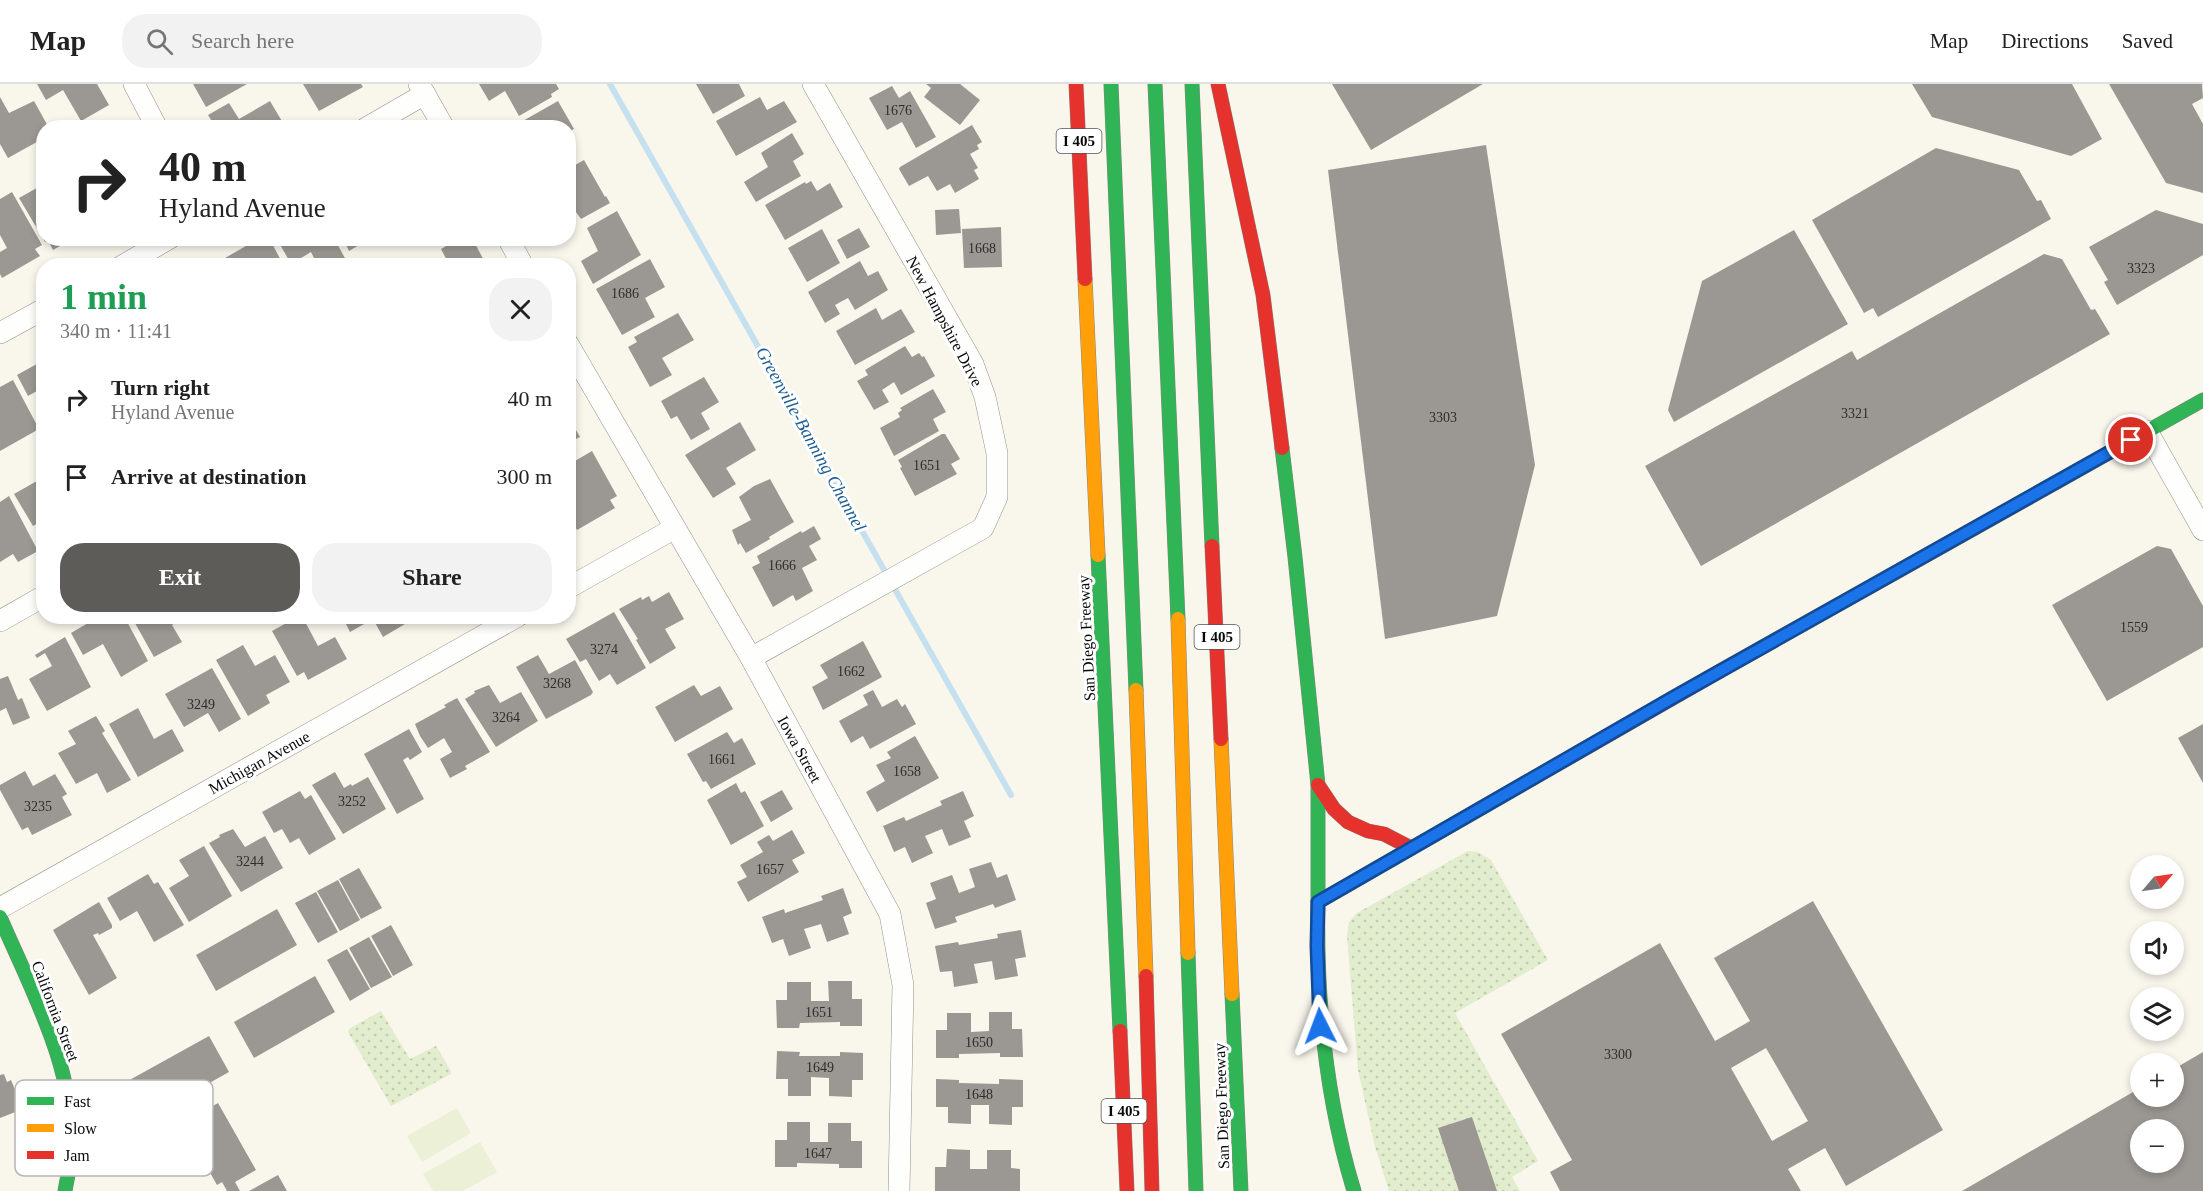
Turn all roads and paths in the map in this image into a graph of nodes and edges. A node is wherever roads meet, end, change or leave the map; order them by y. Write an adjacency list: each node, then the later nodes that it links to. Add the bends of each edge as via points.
1 (134, 84): 9 (street)
2 (813, 84): 25 (street, New Hampshire Drive, via 973,364 997,453 997,497 983,528)
3 (1076, 84): 35 (main road, San Diego Freeway / I 405)
4 (1111, 84): 36 (main road, via 1139,758)
5 (1155, 84): 37 (main road, via 1175,521)
6 (1192, 84): 38 (main road, San Diego Freeway / I 405)
7 (1218, 84): 26 (main road, via 1263,296)
8 (422, 89): 10 (street); 11 (street)
9 (153, 120)
10 (377, 120)
11 (439, 120)
12 (156, 246): 13 (street)
13 (136, 258)
14 (36, 313): 15 (street)
15 (0, 333)
16 (576, 358): 19 (street, Iowa Street)
17 (2203, 400): 18 (main road)
18 (2147, 431): 20 (street); 27 (main road)
19 (675, 528): 21 (street); 25 (street, Iowa Street)
20 (2203, 530)
21 (576, 584)
22 (36, 601): 23 (street)
23 (0, 621)
24 (504, 624): 29 (street, Michigan Avenue)
25 (751, 658): 34 (street, Iowa Street, via 890,914 903,985)
26 (1318, 785): 27 (main road, via 1348,822); 28 (main road)
27 (1412, 848): 28 (main road)
28 (1318, 902): 39 (main road, via 1317,957 1325,1071)
29 (0, 908)
30 (0, 917): 31 (main road, California Street, via 54,1046)
31 (64, 1080)
32 (67, 1176): 33 (main road, California Street)
33 (65, 1191)
34 (898, 1191)
35 (1127, 1191)
36 (1152, 1191)
37 (1196, 1191)
38 (1241, 1191)
39 (1354, 1191)

